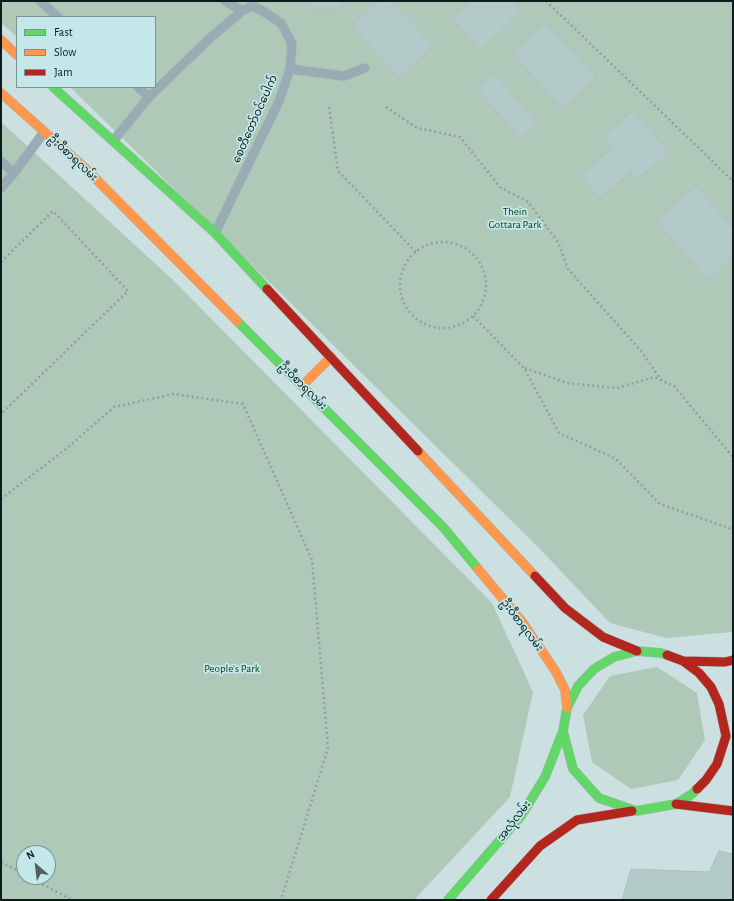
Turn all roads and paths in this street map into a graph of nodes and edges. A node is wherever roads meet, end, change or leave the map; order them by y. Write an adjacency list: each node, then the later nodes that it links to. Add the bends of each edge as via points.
1 (40, 1): 6 (lane)
2 (225, 1): 5 (lane)
3 (546, 1): 21 (path)
4 (255, 4): 5 (lane, စေတီတော်ဝင်ပေါက်); 10 (lane, စေတီတော်ဝင်ပေါက်, via 281,23 292,44)
5 (242, 11): 14 (lane, စေတီတော်ဝင်ပေါက်)
6 (57, 16)
7 (1, 40): 8 (main road)
8 (16, 54)
9 (365, 68): 10 (lane, via 344,76)
10 (290, 69): 23 (lane, စေတီတော်ဝင်ပေါက်, via 279,101)
11 (53, 88): 18 (main road)
12 (139, 88): 14 (lane)
13 (1, 93): 17 (main road, ဦးဝီစာရလမ်း)
14 (149, 97): 18 (lane, စေတီတော်ဝင်ပေါက်)
15 (329, 107): 24 (path, via 338,171)
16 (386, 108): 29 (path, via 418,128 460,137 500,187 528,202 558,242 568,269 641,351)
17 (44, 132): 20 (lane); 30 (main road, ဦးဝီစာရလမ်း, via 85,168)
18 (113, 141): 23 (main road)
19 (1, 161): 20 (lane)
20 (14, 172): 22 (lane)
21 (733, 181)
22 (1, 188)
23 (215, 234): 27 (main road)
24 (416, 252): 26 (path, via 428,245 443,242 457,244 470,251 480,262 486,275 486,290 482,304); 26 (path, via 406,262 401,275 400,289 411,314 428,325 449,328 462,324)
25 (1, 262): 31 (path, via 53,212 128,291)
26 (474, 316): 28 (path)
27 (331, 357): 30 (main road); 35 (main road, via 467,507 565,608 603,637)
28 (524, 368): 29 (path, via 567,383 617,388 654,377); 34 (path, via 559,433 616,458 660,504)
29 (662, 381): 32 (path, via 674,386)
30 (302, 386): 38 (main road, ဦးဝီစာရလမ်း, via 446,524 556,672 565,690)
31 (1, 414)
32 (733, 457)
33 (1, 499): 51 (path, via 114,407 173,394 243,404 312,560 328,748)
34 (733, 531)
35 (637, 651): 37 (main road, via 661,653); 38 (main road, via 614,657 594,669 578,686)
36 (733, 660): 37 (main road)
37 (683, 661): 40 (main road, via 699,673 711,687)
38 (567, 708): 41 (main road)
39 (733, 716): 40 (main road)
40 (724, 723): 42 (main road)
41 (563, 731): 45 (main road, via 573,769 599,798); 52 (main road, အလုံလမ်း, via 545,777 521,816)
42 (726, 736): 43 (main road); 44 (main road, via 717,764 706,780 692,794)
43 (733, 748)
44 (676, 804): 45 (main road); 46 (main road)
45 (636, 810): 53 (main road, via 577,820 540,846)
46 (733, 811)
47 (1, 862): 48 (path)
48 (16, 870)
49 (44, 885): 50 (path)
50 (72, 900)
51 (281, 900)
52 (448, 900)
53 (491, 900)

